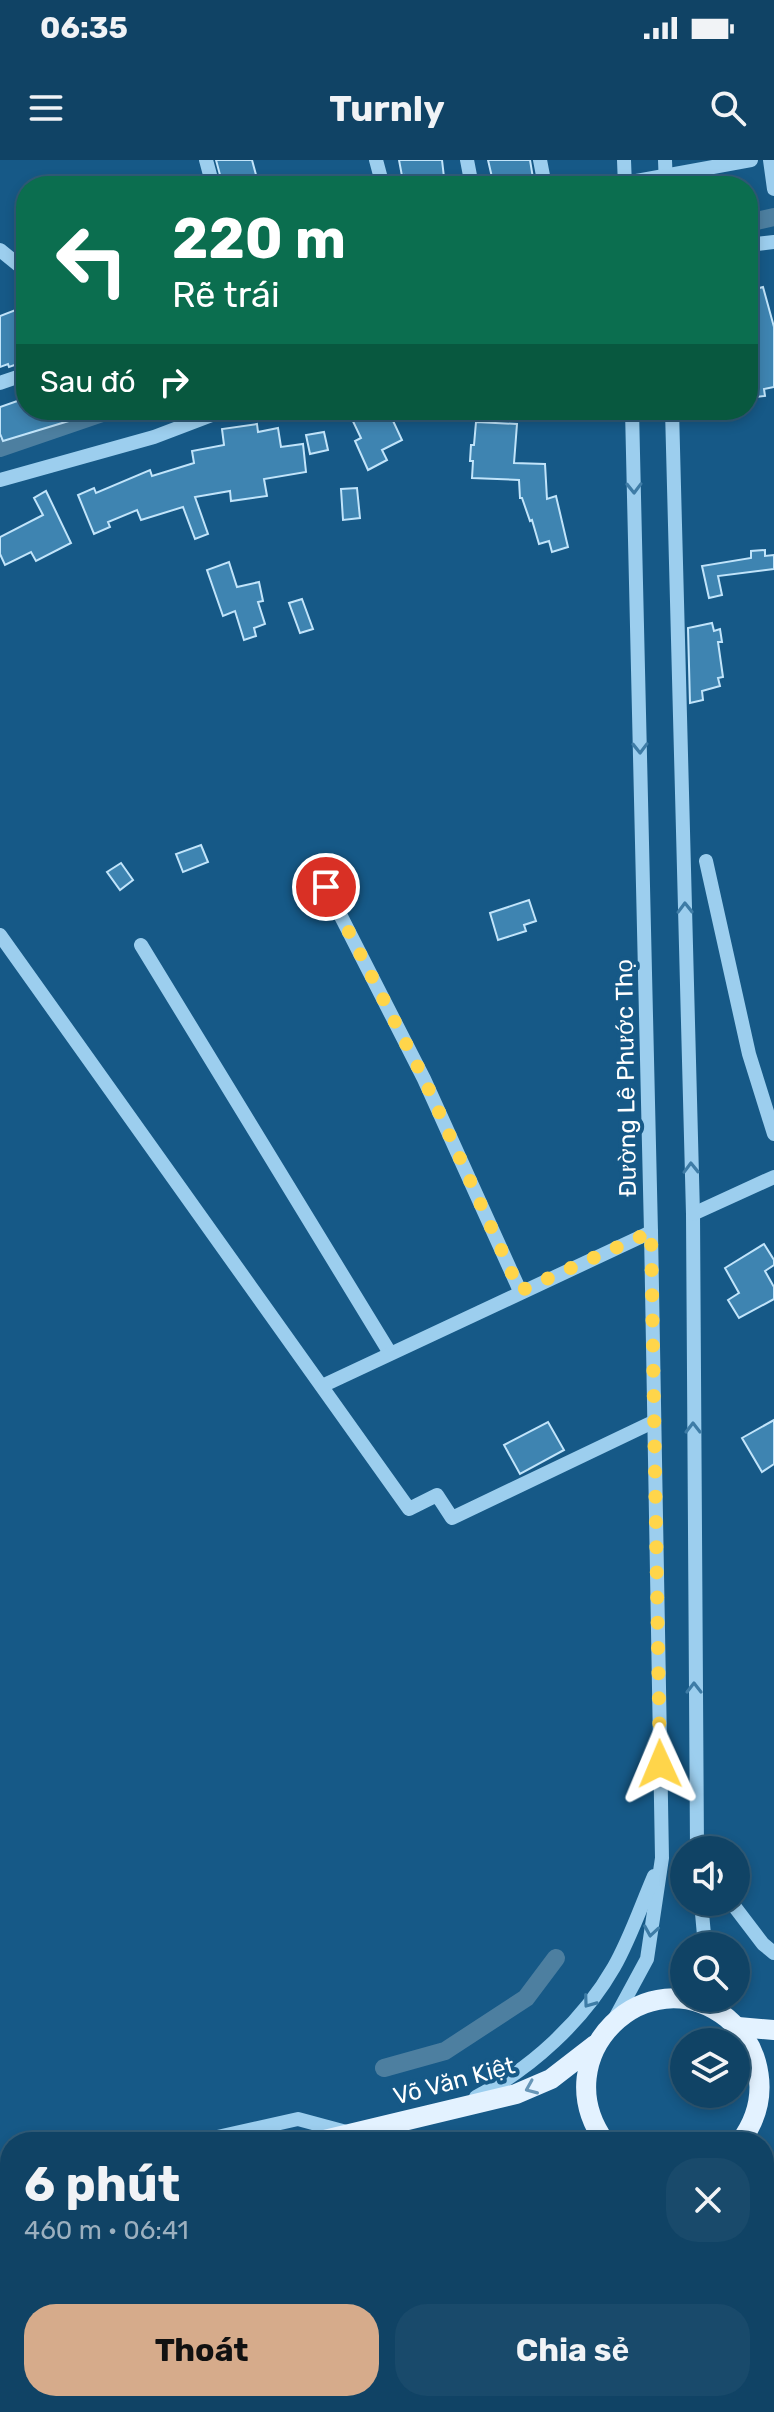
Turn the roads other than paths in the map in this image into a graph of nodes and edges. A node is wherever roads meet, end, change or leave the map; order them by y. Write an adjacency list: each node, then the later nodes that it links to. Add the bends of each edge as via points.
1 (751, 160): 3 (street)
2 (770, 160): 4 (street)
3 (686, 176)
4 (774, 189)
5 (0, 250): 6 (street)
6 (16, 263)
7 (199, 420): 10 (street)
8 (632, 420): 18 (street, Đường Lê Phước Thọ, one-way to 18)
9 (672, 420): 17 (street, one-way to 9)
10 (0, 480)
11 (706, 861): 15 (street, via 749,1054)
12 (326, 887): 19 (street, via 424,1079)
13 (0, 935): 21 (street)
14 (141, 945): 20 (street)
15 (774, 1134)
16 (774, 1177): 17 (street)
17 (693, 1214): 23 (street, one-way to 17)
18 (651, 1232): 19 (street); 22 (street, Đường Lê Phước Thọ)
19 (520, 1291): 20 (street)
20 (390, 1353): 21 (street)
21 (322, 1386): 22 (street, via 409,1509 437,1495 452,1518)
22 (653, 1422): 24 (street, Đường Lê Phước Thọ)
23 (696, 1836)
24 (662, 1858): 29 (street, Đường Lê Phước Thọ, one-way to 29, via 647,1959); 34 (street, one-way to 34, via 614,1967 579,2015 528,2065)
25 (742, 1916): 26 (street)
26 (774, 1953)
27 (670, 1999): 29 (main road, via 635,2007)
28 (723, 2012): 30 (main road)
29 (613, 2023): 32 (main road)
30 (738, 2027): 31 (main road); 33 (main road, via 753,2050)
31 (774, 2030)
32 (595, 2045): 34 (main road, Võ Văn Kiệt, one-way to 34, via 551,2079); 38 (main road, via 586,2072 585,2100)
33 (766, 2100): 39 (main road)
34 (450, 2111): 37 (main road, Võ Văn Kiệt)
35 (240, 2132): 36 (street, via 298,2119)
36 (348, 2132)
37 (356, 2132)
38 (598, 2132)
39 (748, 2132)

